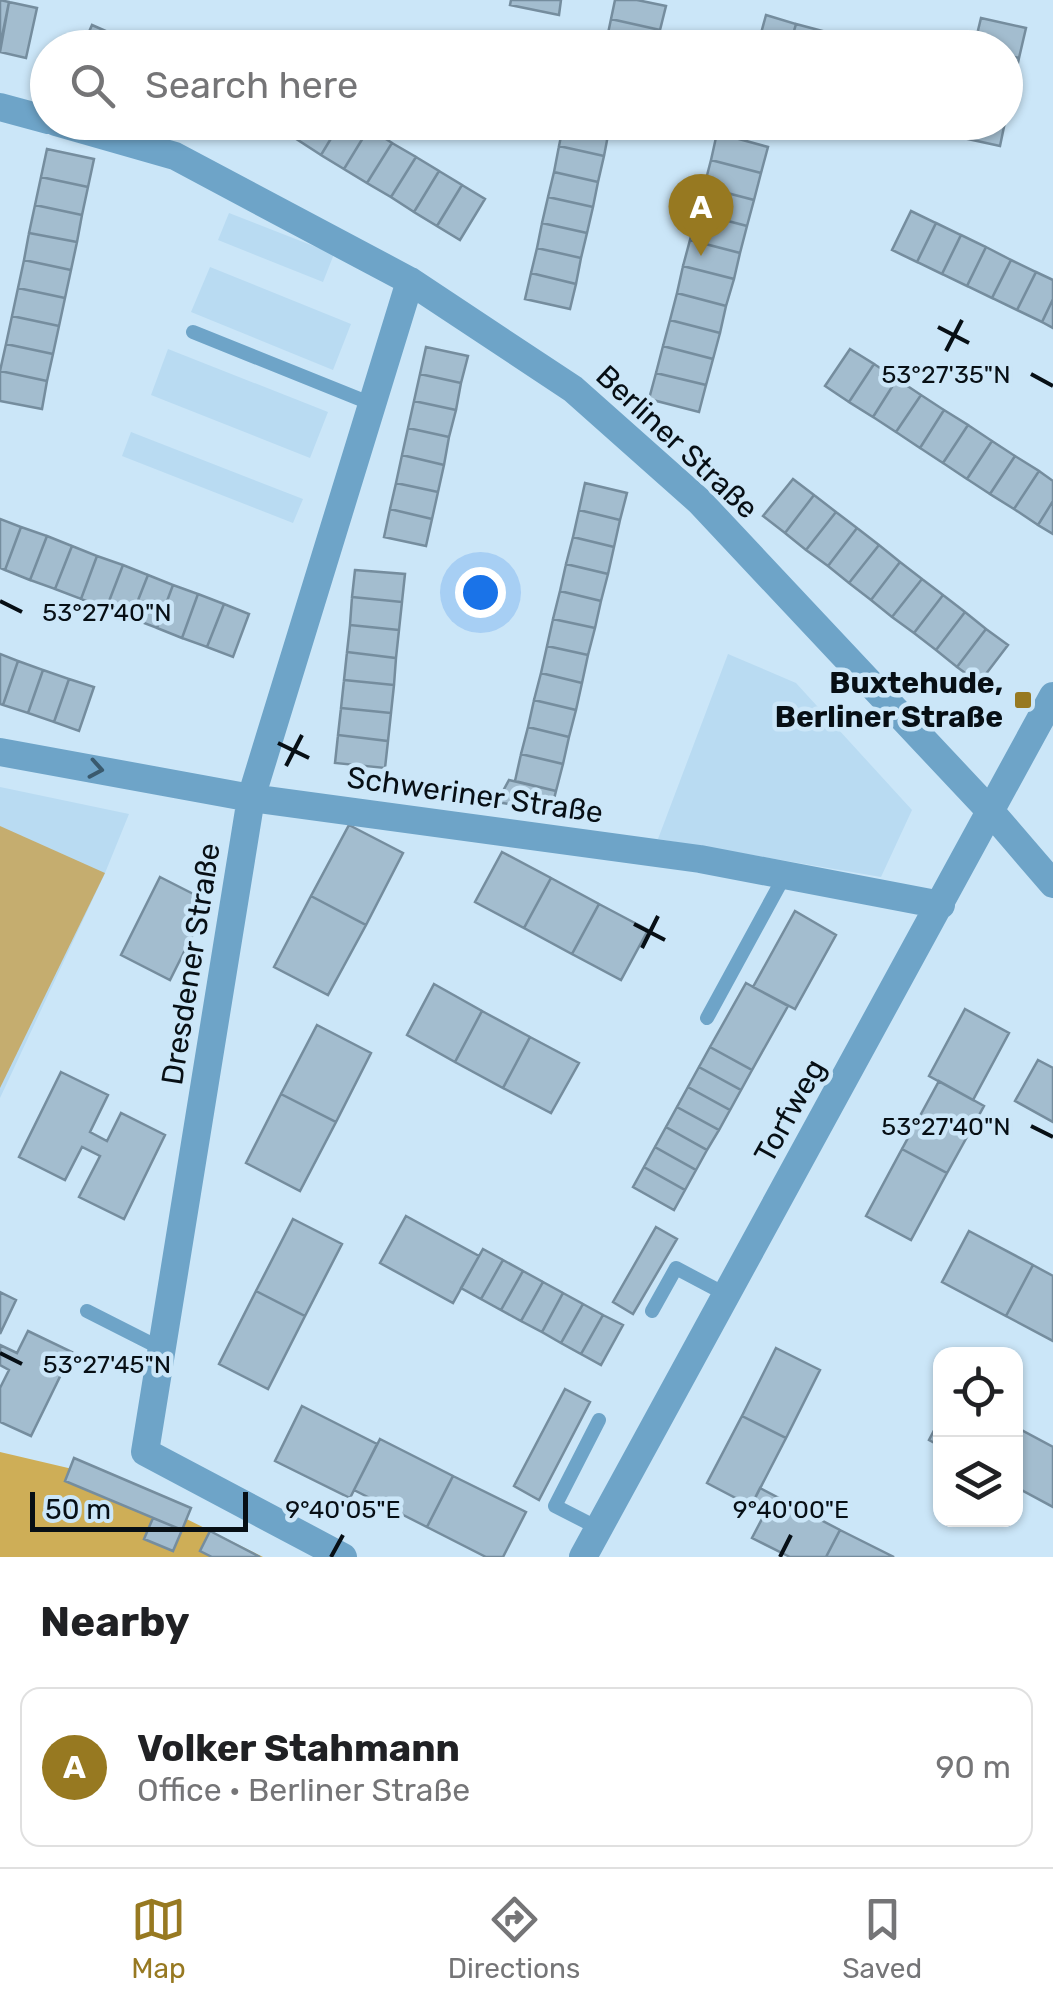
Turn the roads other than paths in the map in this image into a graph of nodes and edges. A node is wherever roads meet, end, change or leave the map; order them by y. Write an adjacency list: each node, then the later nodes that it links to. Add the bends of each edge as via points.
1 (0, 107): 2 (street)
2 (30, 115)
3 (119, 140): 4 (street, Berliner Straße, via 175,156)
4 (410, 282): 6 (street, Dresdener Straße); 10 (street, Berliner Straße, via 622,429 700,501)
5 (193, 332): 6 (lane)
6 (372, 404): 9 (street, Dresdener Straße)
7 (1053, 696): 10 (street, Torfweg)
8 (0, 752): 9 (street, Schweriner Straße, one-way to 9)
9 (251, 798): 11 (street, Schweriner Straße); 18 (street, Dresdener Straße)
10 (992, 813): 12 (street, Berliner Straße); 13 (street, Torfweg)
11 (785, 875): 13 (street, Schweriner Straße); 14 (lane)
12 (1053, 884)
13 (941, 905): 15 (street, Torfweg)
14 (707, 1018)
15 (727, 1295): 17 (lane, via 676,1268); 20 (street, Torfweg)
16 (87, 1311): 18 (lane)
17 (652, 1312)
18 (162, 1348): 21 (street, Dresdener Straße, via 145,1452)
19 (600, 1420): 20 (lane, via 555,1506)
20 (600, 1529): 22 (street, Torfweg)
21 (343, 1557)
22 (583, 1557)

